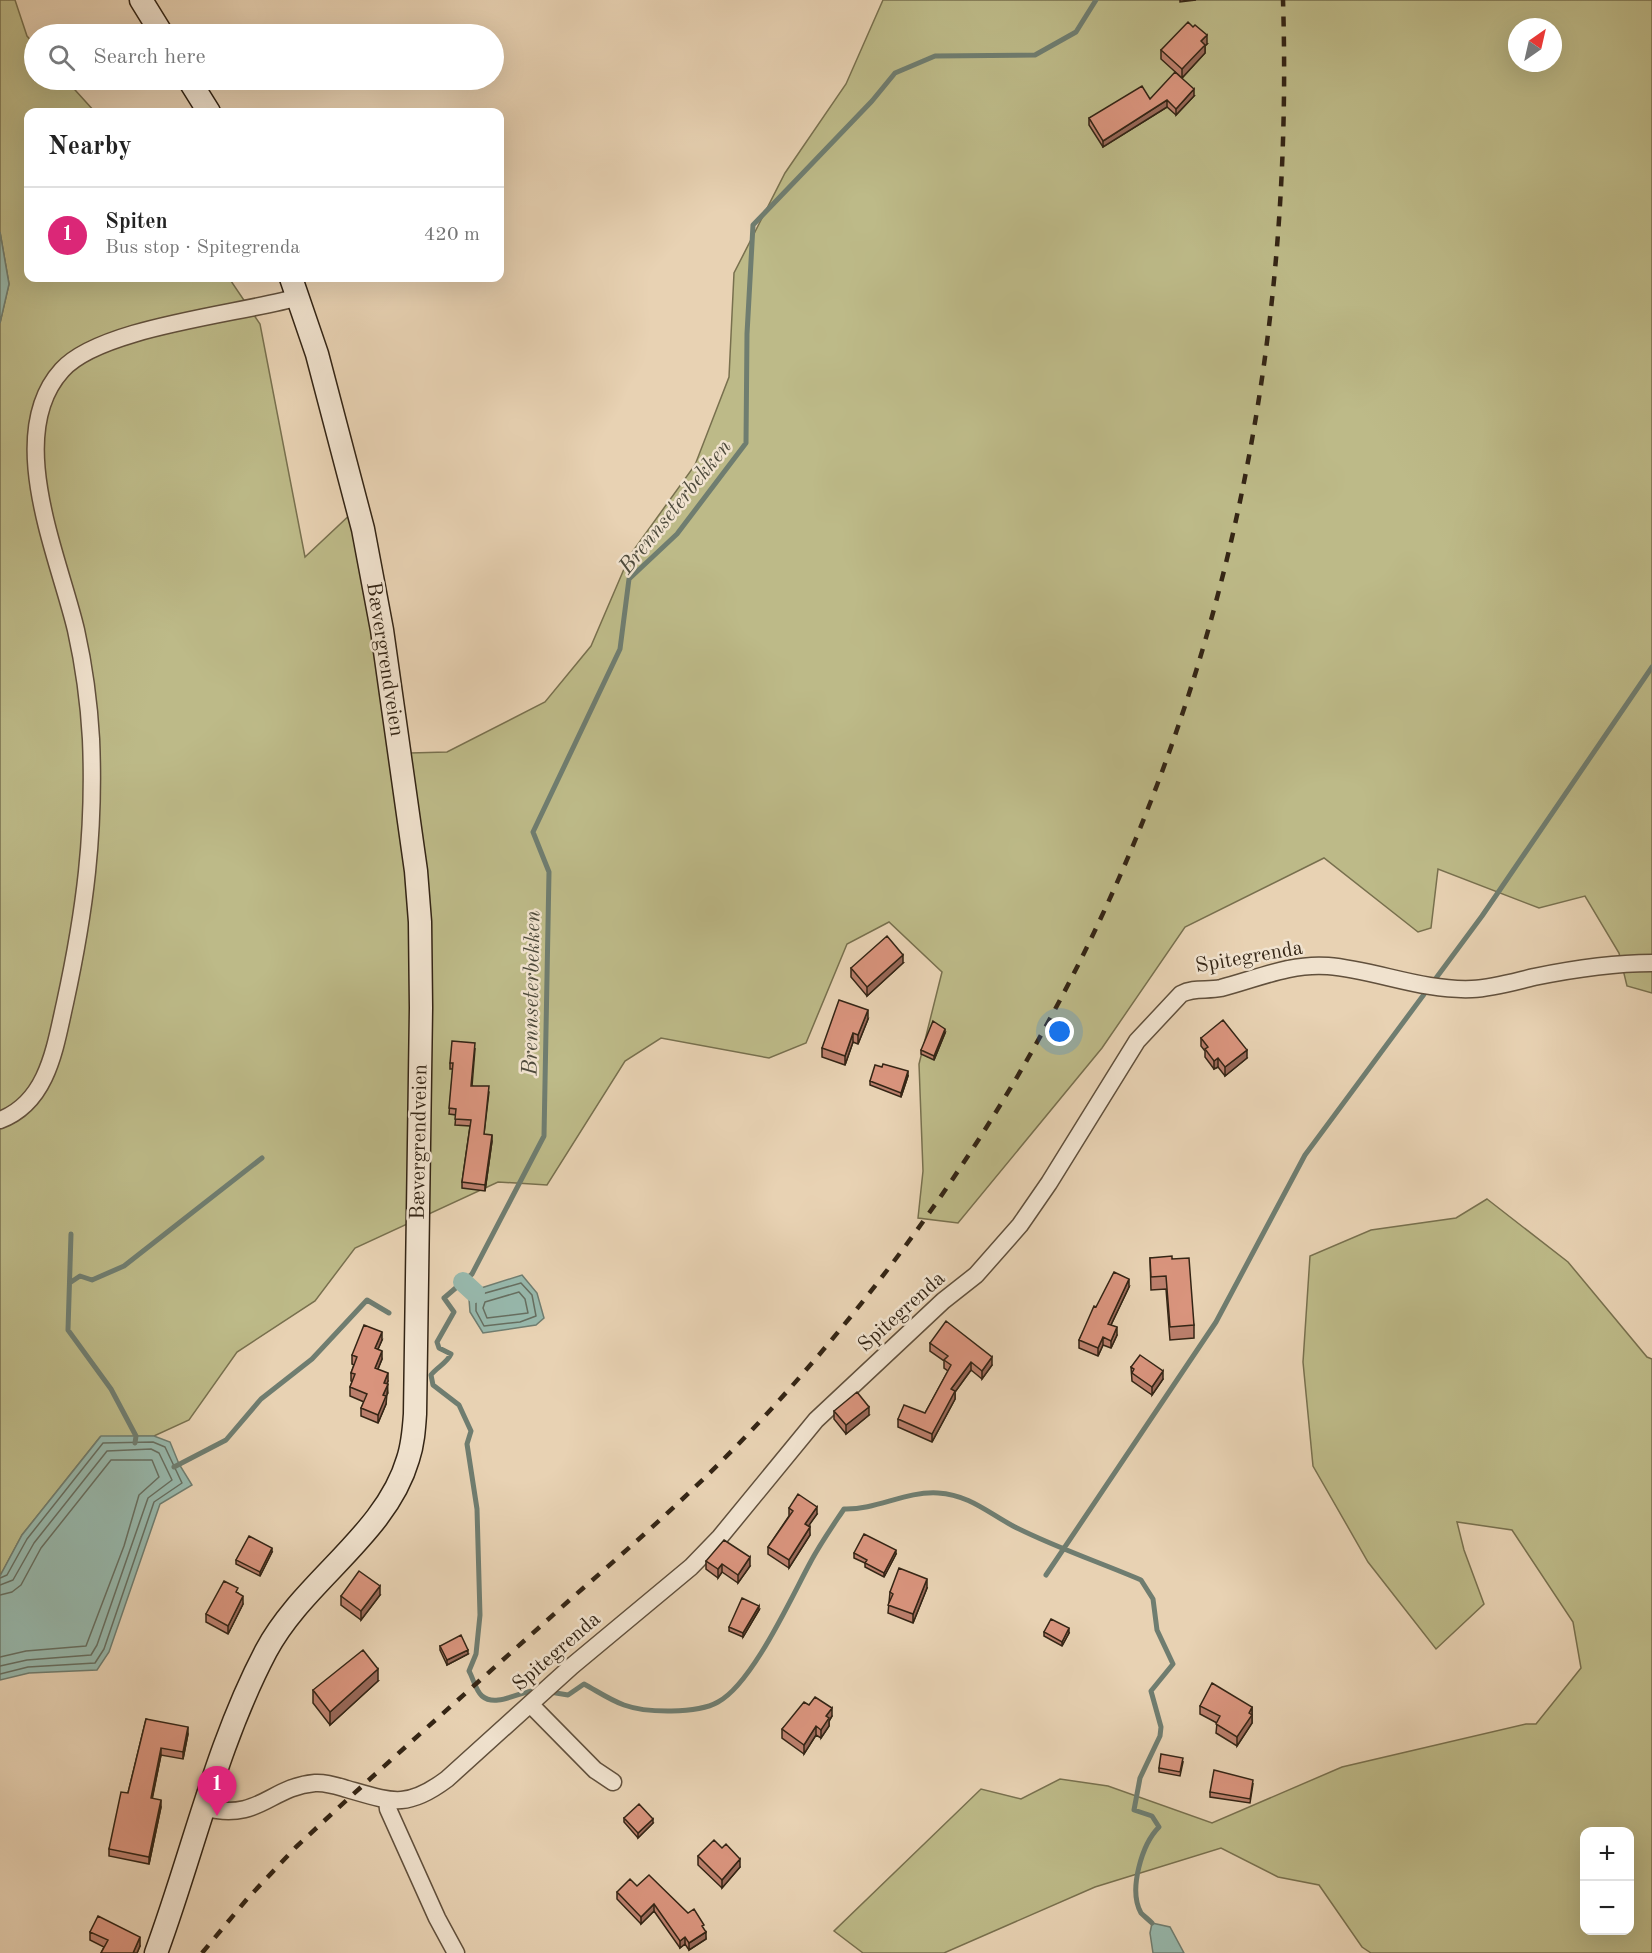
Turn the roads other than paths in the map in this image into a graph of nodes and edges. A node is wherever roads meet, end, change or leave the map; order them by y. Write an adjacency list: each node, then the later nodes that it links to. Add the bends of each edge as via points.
1 (141, 0): 2 (main road)
2 (156, 24)
3 (195, 90): 4 (main road)
4 (206, 108)
5 (295, 287): 7 (street, via 89,349 62,370 42,408 35,456 39,489 76,630 88,709 92,842 84,908 55,1048 35,1094 26,1105); 11 (main road, Bævergrendveien, via 317,354 363,529 384,641 416,871 421,998 415,1414 408,1460 388,1501 372,1524 298,1604 268,1648 241,1701)
6 (1652, 963): 8 (street, Spitegrenda, via 1580,969 1470,989 1311,966 1181,994 1137,1041 1049,1183 1020,1225 976,1275 838,1397 691,1567)
7 (0, 1120)
8 (530, 1704): 9 (street, via 595,1770); 10 (street, Spitegrenda, via 434,1789 406,1801)
9 (613, 1782)
10 (387, 1800): 11 (street, Spitegrenda, via 317,1782 241,1812); 13 (street)
11 (205, 1808): 12 (main road, Bævergrendveien)
12 (156, 1953)
13 (456, 1953)

